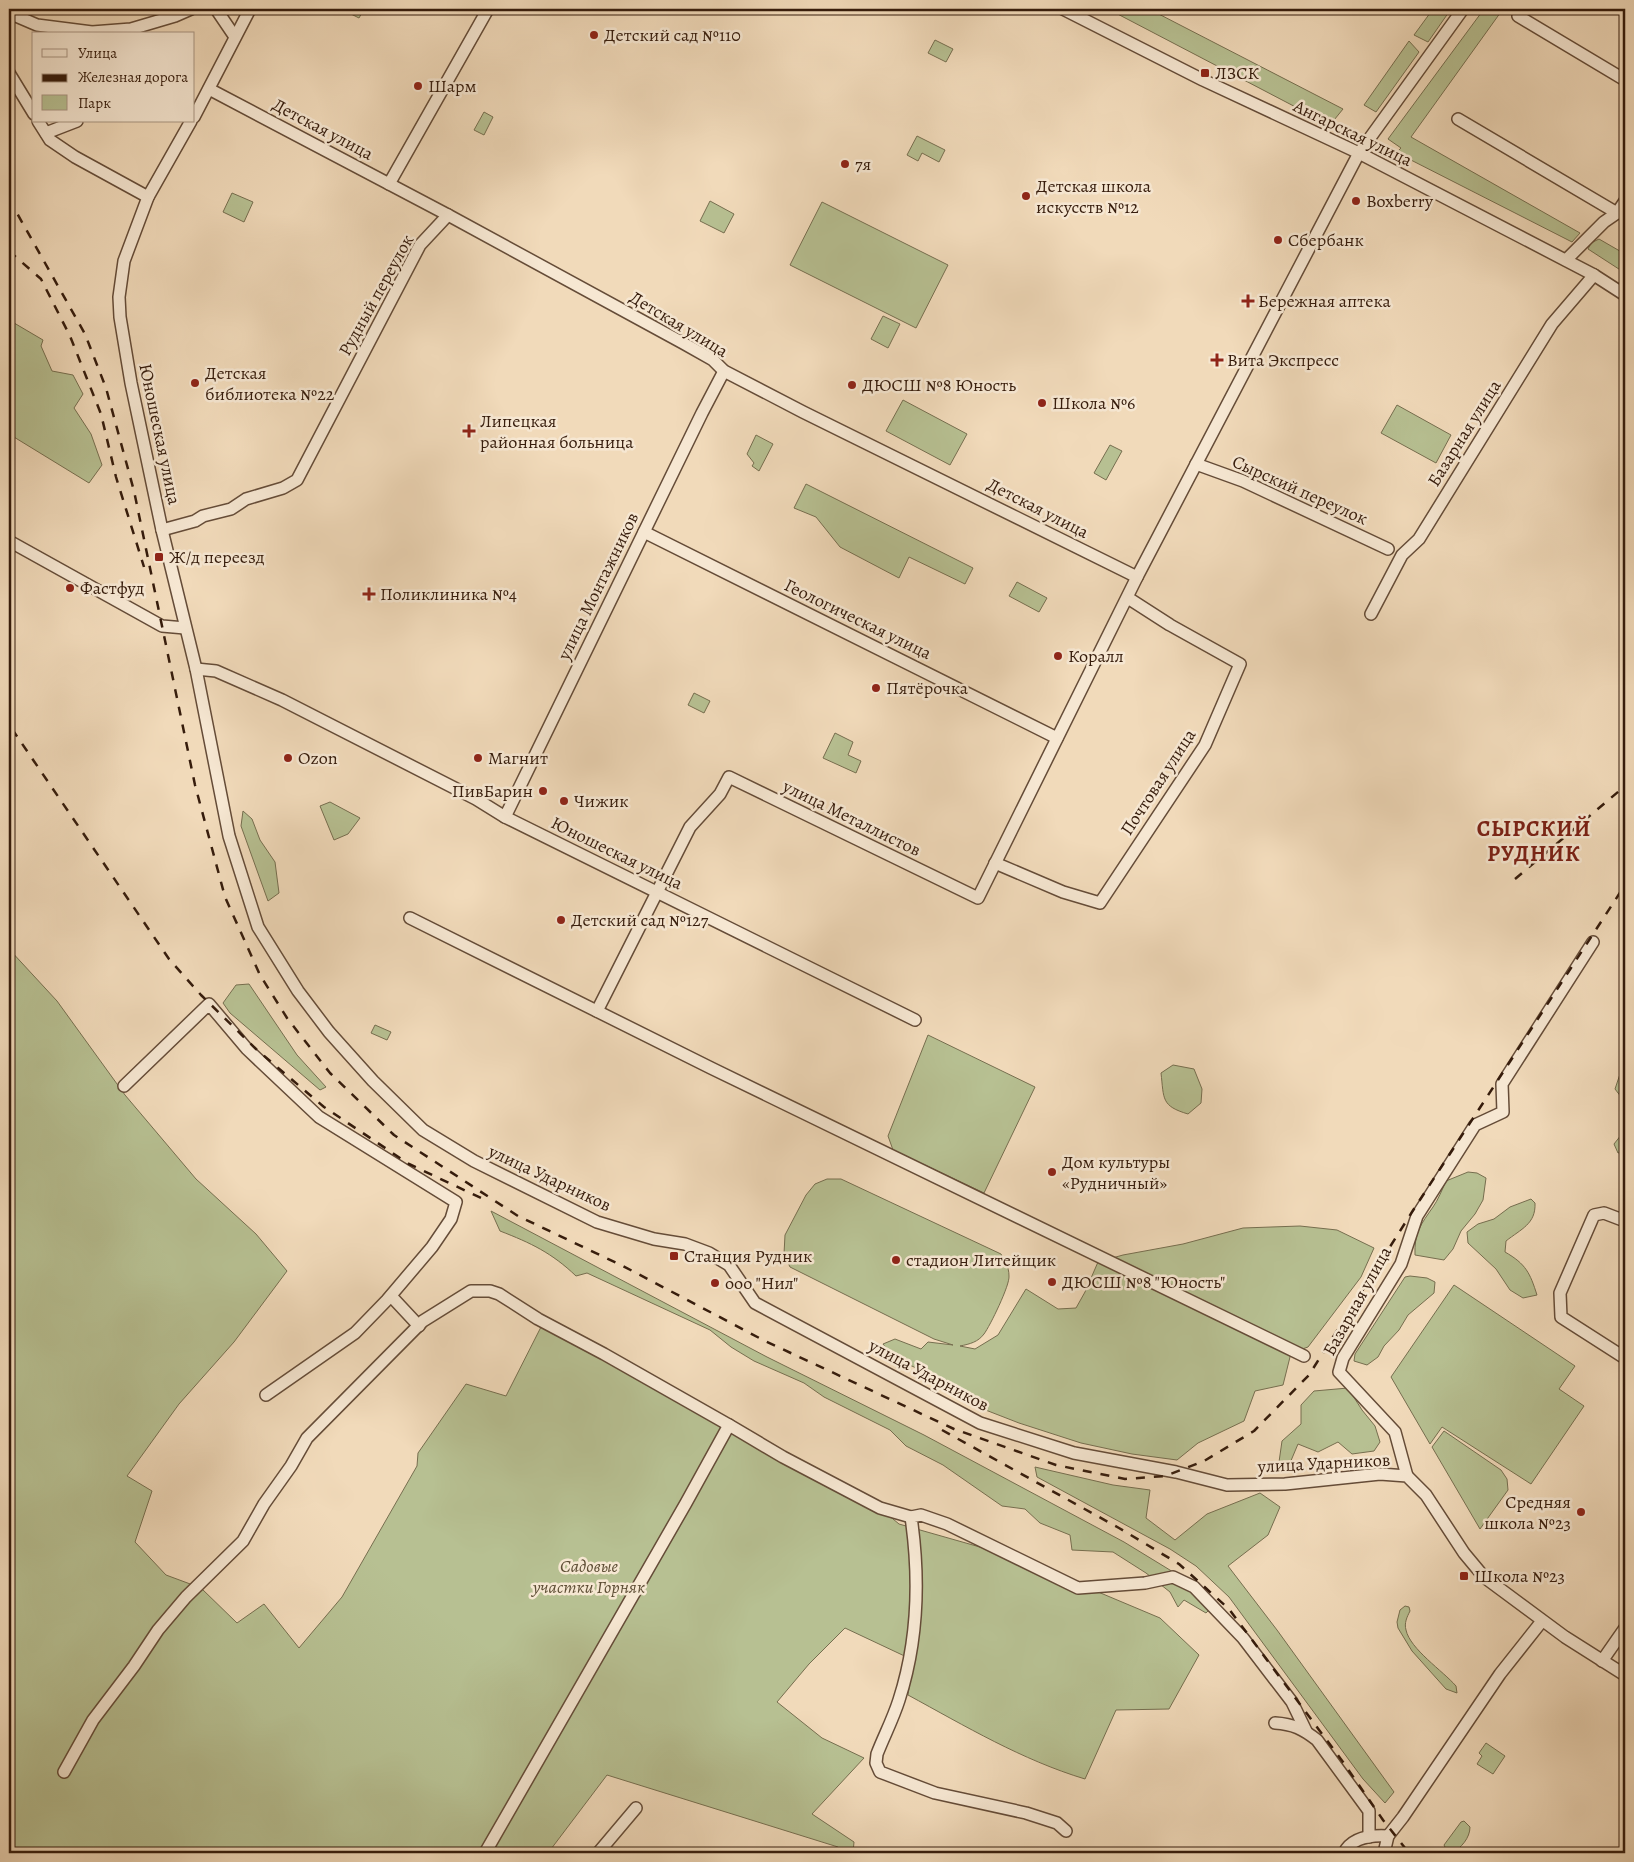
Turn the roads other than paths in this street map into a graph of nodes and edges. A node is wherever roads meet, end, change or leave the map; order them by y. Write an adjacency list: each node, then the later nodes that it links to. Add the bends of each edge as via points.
1 (191, 9): 7 (street, via 130,28 92,32 37,26)
2 (216, 9): 9 (street)
3 (488, 9): 21 (street)
4 (1063, 9): 20 (street, Ангарская улица, via 1203,80)
5 (1463, 9): 20 (street)
6 (248, 10): 9 (street)
7 (9, 13)
8 (1518, 16): 11 (street)
9 (235, 37): 12 (street)
10 (9, 73): 14 (street)
11 (1625, 80)
12 (209, 89): 13 (street); 21 (street, Детская улица)
13 (196, 109)
14 (32, 111)
15 (1458, 119): 24 (street)
16 (39, 122): 19 (street)
17 (75, 122): 19 (street)
18 (190, 122): 22 (street)
19 (46, 134): 22 (street, via 75,157)
20 (1359, 153): 26 (street, Ангарская улица); 30 (street)
21 (389, 184): 25 (street, Детская улица)
22 (148, 197): 31 (street, Юношеская улица, via 129,246 119,297 131,383)
23 (1625, 201): 24 (street)
24 (1617, 213): 26 (street)
25 (448, 215): 29 (street, Детская улица, via 713,360); 31 (street, Рудный переулок, via 420,246 297,480 283,488 246,499 231,509)
26 (1566, 260): 27 (street, Ангарская улица)
27 (1594, 275): 28 (street, Ангарская улица); 37 (street, Базарная улица, via 1552,324 1419,539 1402,555)
28 (1625, 295)
29 (724, 370): 32 (street, улица Монтажников); 35 (street, Детская улица)
30 (1196, 464): 34 (street, Сырский переулок, via 1243,480); 35 (street)
31 (162, 530): 38 (street, Юношеская улица)
32 (644, 532): 40 (street, Геологическая улица); 41 (street, улица Монтажников)
33 (9, 541): 38 (street, via 162,626)
34 (1388, 549)
35 (1137, 577): 36 (street)
36 (1128, 598): 40 (street); 42 (street, Почтовая улица, via 1240,664 1205,745 1100,903 1063,892)
37 (1371, 614)
38 (184, 628): 39 (street, Юношеская улица)
39 (196, 669): 41 (street, Юношеская улица, via 216,671 282,700); 46 (street, Юношеская улица, via 229,836 258,927)
40 (1057, 738): 42 (street)
41 (505, 817): 43 (street, Юношеская улица)
42 (995, 863): 43 (street, улица Металлистов, via 978,898 729,778 720,794 690,827)
43 (657, 893): 47 (street); 48 (street, Юношеская улица)
44 (410, 918): 47 (street)
45 (1593, 942): 57 (street, Базарная улица, via 1502,1084 1503,1112 1475,1125 1417,1216 1401,1264 1343,1358 1339,1372 1395,1432)
46 (274, 954): 57 (street, улица Ударников, via 329,1032 423,1130 474,1161 597,1222 708,1253 729,1265 754,1303 980,1423 1074,1453 1226,1485 1285,1484 1380,1474)
47 (598, 1012): 53 (street)
48 (915, 1020)
49 (124, 1086): 51 (street, via 209,1004 247,1048 319,1117 456,1202 451,1219 432,1247)
50 (1625, 1221): 54 (street, via 1604,1212 1594,1216 1560,1293 1561,1317)
51 (391, 1296): 52 (street); 55 (street, via 355,1333)
52 (418, 1326): 56 (street, via 471,1291 490,1290); 65 (street, via 307,1438 243,1541 186,1597 158,1630 92,1720)
53 (1304, 1356)
54 (1625, 1358)
55 (266, 1395)
56 (729, 1425): 58 (street, via 880,1508); 70 (street)
57 (1407, 1476): 59 (street, улица Ударников, via 1426,1494 1464,1553 1484,1577)
58 (911, 1517): 64 (street, via 921,1515 947,1524 1078,1588 1173,1577 1194,1587 1243,1638 1292,1702); 67 (street, via 916,1562 914,1635 898,1701 876,1754 880,1772 936,1793 1026,1813 1057,1823)
59 (1542, 1621): 61 (street, улица Ударников); 68 (street, via 1500,1674)
60 (1625, 1628): 61 (street)
61 (1602, 1661): 62 (street, улица Ударников)
62 (1625, 1675)
63 (1275, 1723): 64 (street, via 1291,1724)
64 (1306, 1731): 69 (street, via 1317,1740 1369,1811)
65 (64, 1772)
66 (636, 1808): 71 (street)
67 (1066, 1831)
68 (1388, 1836): 69 (street); 73 (street)
69 (1369, 1837): 72 (street, via 1359,1839)
70 (485, 1853)
71 (598, 1853)
72 (1344, 1853)
73 (1384, 1853)

